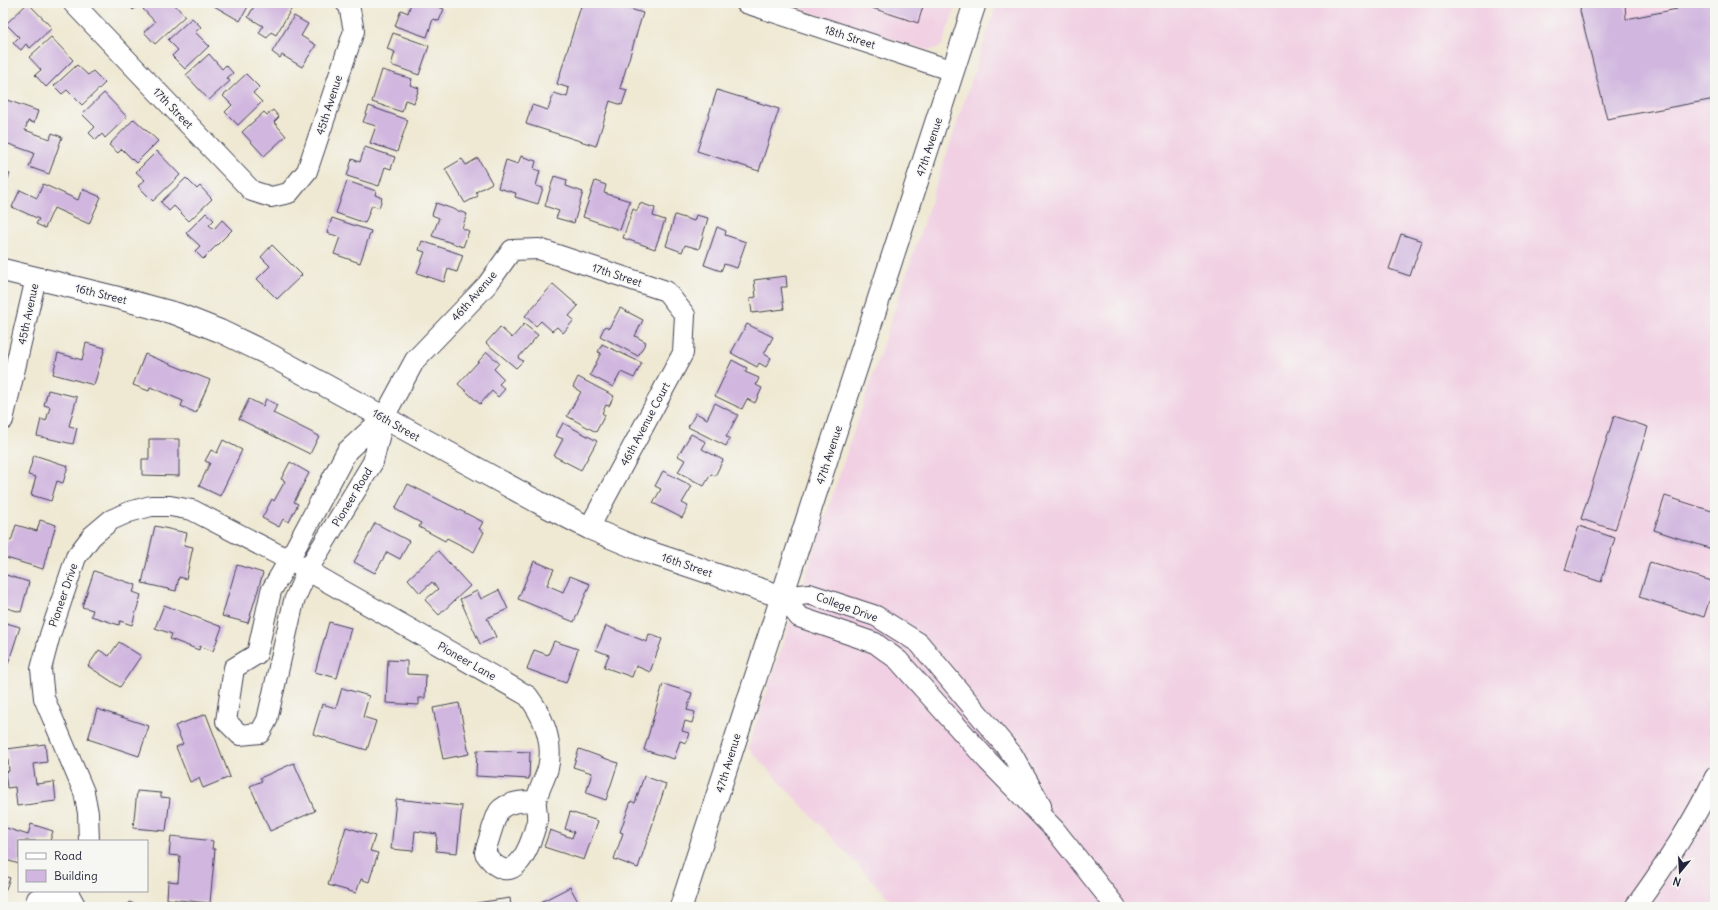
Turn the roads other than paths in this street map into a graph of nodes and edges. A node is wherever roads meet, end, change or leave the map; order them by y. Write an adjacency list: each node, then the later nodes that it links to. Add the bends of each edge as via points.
1 (73, 3): 6 (street, 17th Street, via 252,191 271,197)
2 (346, 3): 6 (street, 45th Avenue, via 349,5 354,31 312,157 307,171 289,193)
3 (975, 3): 5 (main road, 47th Avenue)
4 (751, 4): 5 (street, 18th Street)
5 (954, 71): 17 (main road, 47th Avenue)
6 (281, 195)
7 (539, 249): 10 (street, 17th Street, via 666,291); 11 (street, 46th Avenue, via 512,250 487,285)
8 (3, 270): 9 (main road, 16th Street)
9 (36, 278): 12 (main road, 16th Street, via 177,314 220,331); 13 (street, 45th Avenue)
10 (685, 315): 14 (street, 46th Avenue Court, via 683,353)
11 (416, 360): 12 (street, Pioneer Road)
12 (384, 417): 14 (main road, 16th Street, via 446,453); 15 (street, Pioneer Road, via 347,451); 16 (street, Pioneer Road, via 373,462)
13 (3, 420)
14 (589, 528): 17 (main road, 16th Street, via 639,549)
15 (289, 560): 16 (street, Pioneer Drive); 18 (street, Pioneer Road, via 271,591); 23 (street, Pioneer Drive, via 192,510 170,506 151,506 111,520 92,536 76,557 50,635 42,669 44,698 84,792 88,813)
16 (307, 571): 19 (street, Pioneer Road, via 294,602); 21 (street, Pioneer Lane, via 528,696 546,726 549,743 548,767)
17 (782, 597): 22 (street, College Drive, via 799,617 875,643 898,660); 22 (street, College Drive, via 809,594 876,616 919,643 1012,754); 28 (main road, 47th Avenue)
18 (257, 654): 19 (street); 19 (street, Pioneer Road, via 234,668 226,721 240,735 260,733 267,720)
19 (280, 660)
20 (1715, 777): 30 (street, via 1672,854)
21 (536, 801)
22 (1054, 830): 29 (street, College Drive)
23 (88, 840)
24 (61, 892): 26 (street, via 37,899)
25 (68, 892): 27 (street)
26 (34, 907)
27 (76, 907)
28 (681, 907)
29 (1116, 907)
30 (1635, 907)

